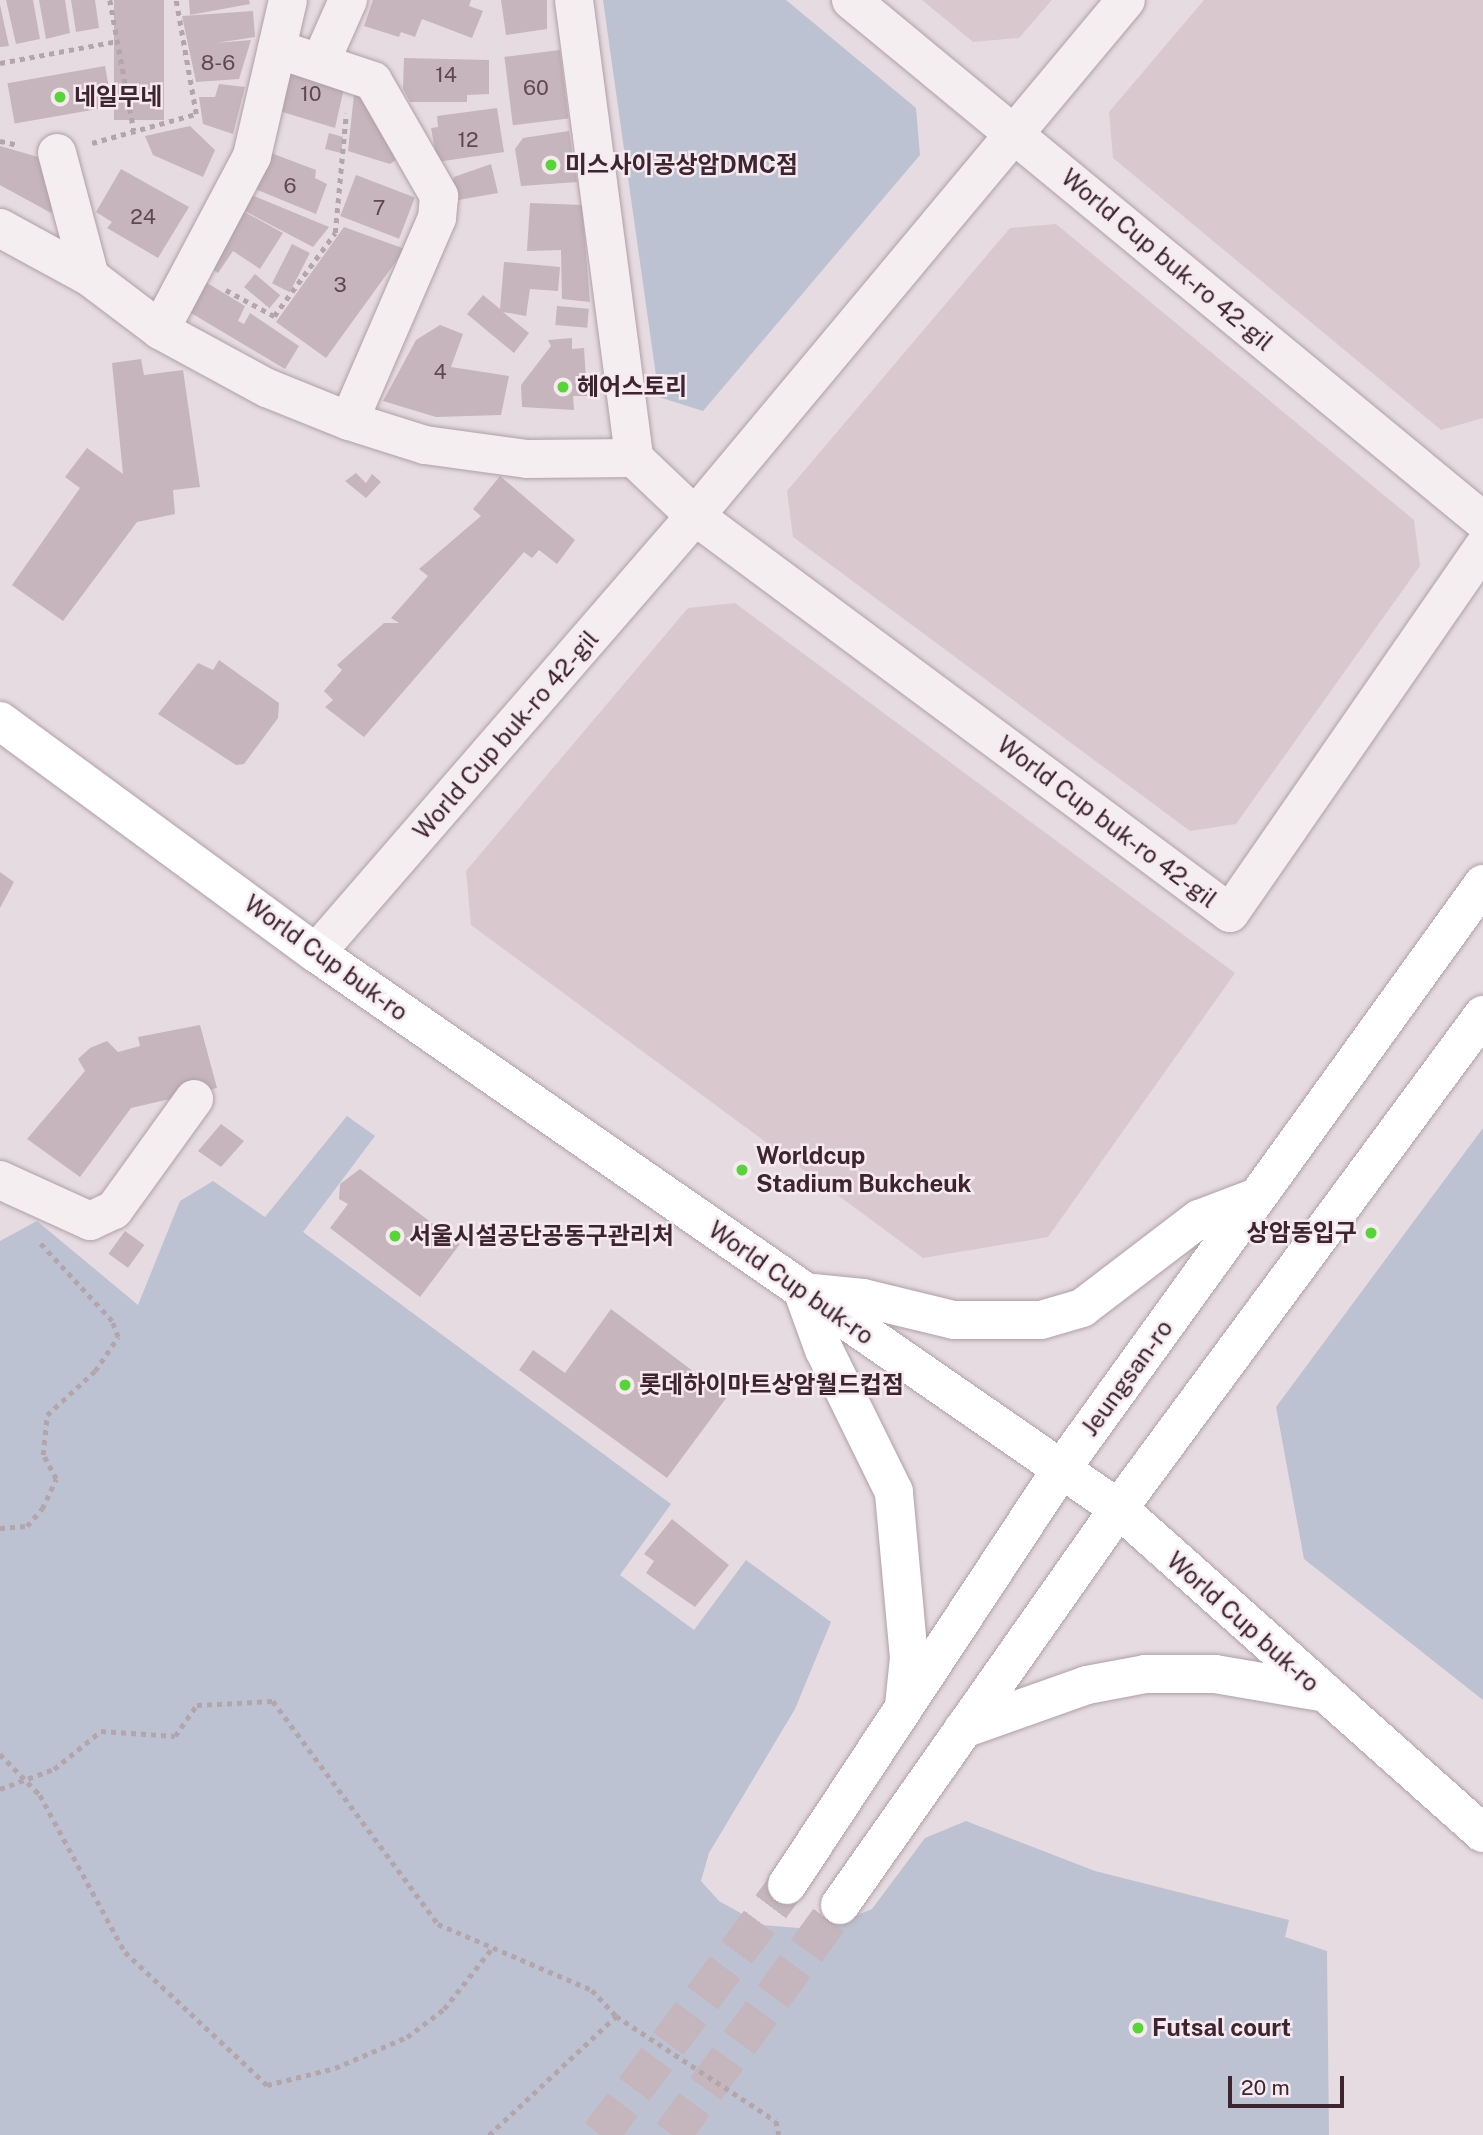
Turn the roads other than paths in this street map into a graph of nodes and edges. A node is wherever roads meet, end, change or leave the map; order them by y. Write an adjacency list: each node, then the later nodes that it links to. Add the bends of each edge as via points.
1 (288, 0): 6 (street)
2 (348, 0): 7 (street)
3 (574, 0): 14 (street)
4 (851, 0): 8 (street, World Cup buk-ro 42-gil)
5 (1126, 0): 8 (street, World Cup buk-ro 42-gil)
6 (277, 49): 7 (street); 12 (street, via 252,156)
7 (336, 67): 13 (street, via 373,81 439,196 433,230)
8 (1013, 132): 15 (street, World Cup buk-ro 42-gil); 16 (street, World Cup buk-ro 42-gil)
9 (57, 153): 11 (street)
10 (0, 228): 11 (street)
11 (90, 277): 12 (street)
12 (160, 330): 13 (street, via 267,388)
13 (349, 421): 14 (street, via 425,445 527,459)
14 (635, 458): 15 (street)
15 (695, 516): 17 (street, World Cup buk-ro 42-gil, via 1230,913); 20 (street, World Cup buk-ro 42-gil)
16 (1483, 521)
17 (1483, 547)
18 (0, 721): 20 (main road, World Cup buk-ro)
19 (1483, 884): 26 (main road, Jeungsan-ro)
20 (316, 953): 27 (main road, World Cup buk-ro)
21 (1483, 1015): 23 (main road)
22 (1483, 1055): 23 (main road)
23 (1438, 1079): 29 (main road)
24 (194, 1099): 25 (street, via 114,1210 90,1220)
25 (13, 1185)
26 (1257, 1197): 27 (main road, via 1199,1219 1082,1308 1041,1320 954,1320 863,1298); 28 (main road, Jeungsan-ro)
27 (803, 1292): 28 (main road, World Cup buk-ro); 31 (main road, via 824,1350 894,1492 909,1658)
28 (1062, 1468): 29 (main road, World Cup buk-ro); 31 (main road, Jeungsan-ro)
29 (1119, 1509): 30 (main road, World Cup buk-ro); 32 (main road)
30 (1320, 1692): 32 (main road, via 1215,1674 1145,1674 1087,1685); 33 (main road, World Cup buk-ro)
31 (904, 1708): 34 (main road, Jeungsan-ro)
32 (963, 1729): 35 (main road)
33 (1483, 1833)
34 (788, 1885)
35 (840, 1905)

